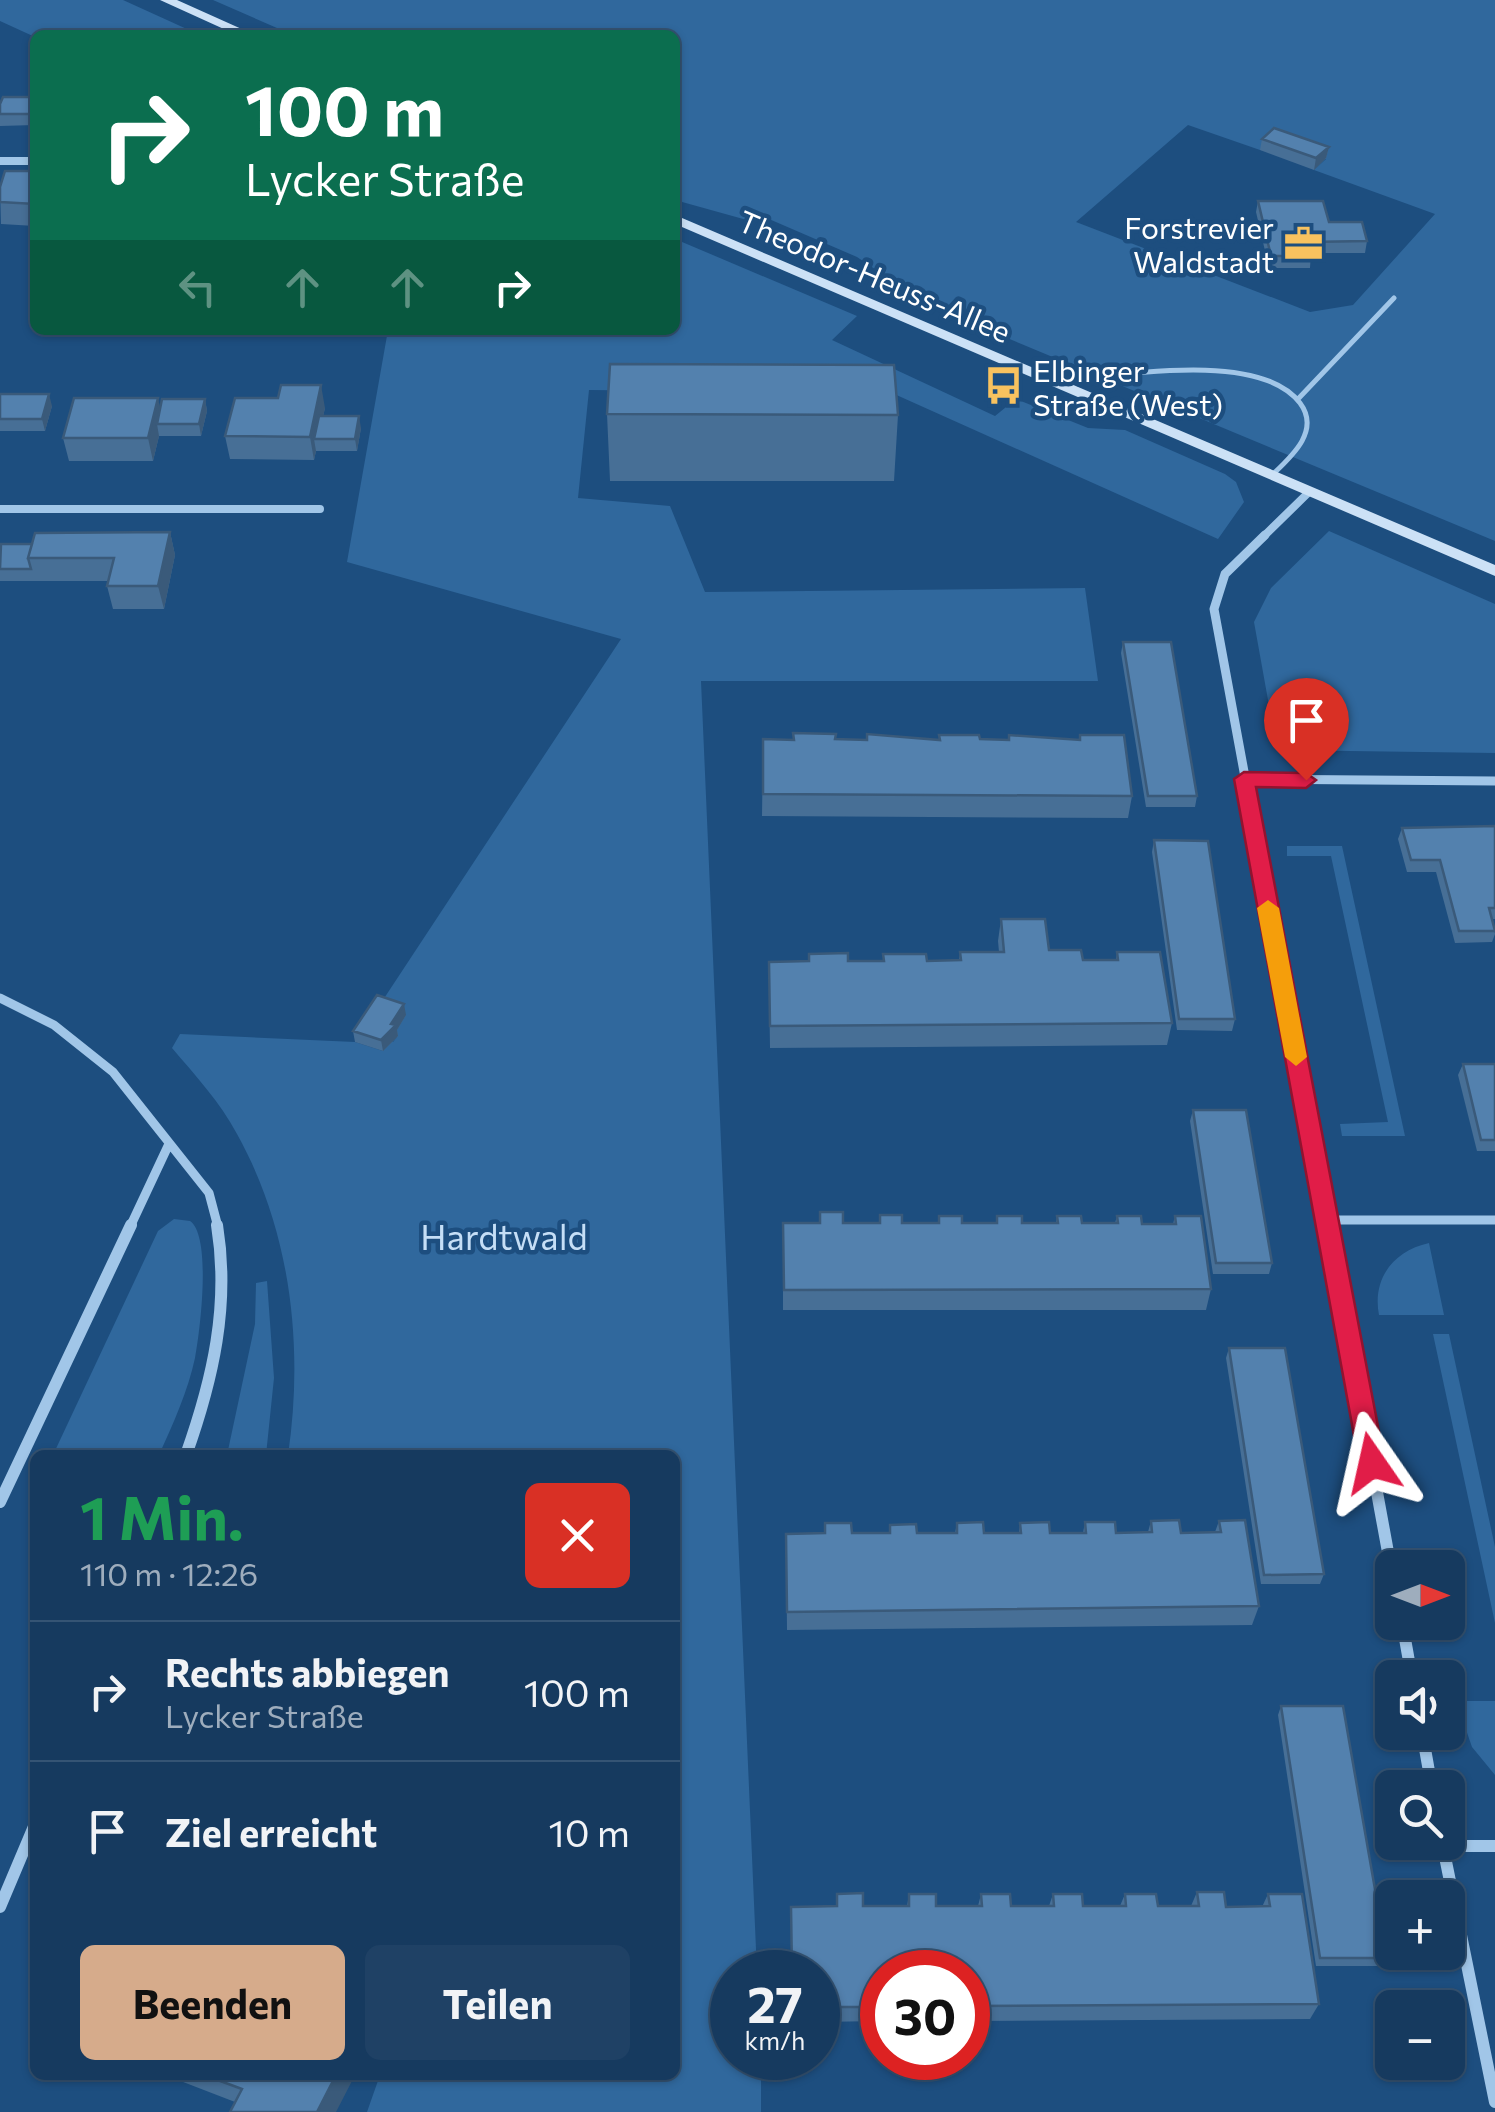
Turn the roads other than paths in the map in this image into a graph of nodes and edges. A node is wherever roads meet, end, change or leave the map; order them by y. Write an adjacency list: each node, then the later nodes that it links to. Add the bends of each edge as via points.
1 (166, 0): 2 (main road)
2 (236, 30)
3 (0, 160): 4 (street)
4 (30, 161)
5 (680, 220): 7 (main road, Theodor-Heuss-Allee)
6 (1394, 298): 8 (lane)
7 (1055, 383): 8 (lane, via 1219,370 1274,382); 9 (main road, Theodor-Heuss-Allee)
8 (1298, 399): 9 (lane, via 1307,430 1300,448)
9 (1272, 476): 10 (main road, Theodor-Heuss-Allee)
10 (1309, 492): 13 (main road, Theodor-Heuss-Allee); 14 (street, via 1225,574 1215,595)
11 (0, 509): 12 (street)
12 (320, 509)
13 (1495, 572)
14 (1244, 779): 15 (street); 18 (street)
15 (1495, 780)
16 (0, 998): 17 (street, via 71,1032 130,1086)
17 (168, 1146): 20 (street, via 211,1196 224,1257 218,1354); 21 (street)
18 (1326, 1220): 19 (street); 22 (street)
19 (1495, 1220)
20 (188, 1450)
21 (0, 1502)
22 (1388, 1550)
23 (30, 1836): 27 (street)
24 (1465, 1845): 25 (street)
25 (1495, 1846)
26 (1445, 1860): 28 (street)
27 (0, 1908)
28 (1495, 2102)

